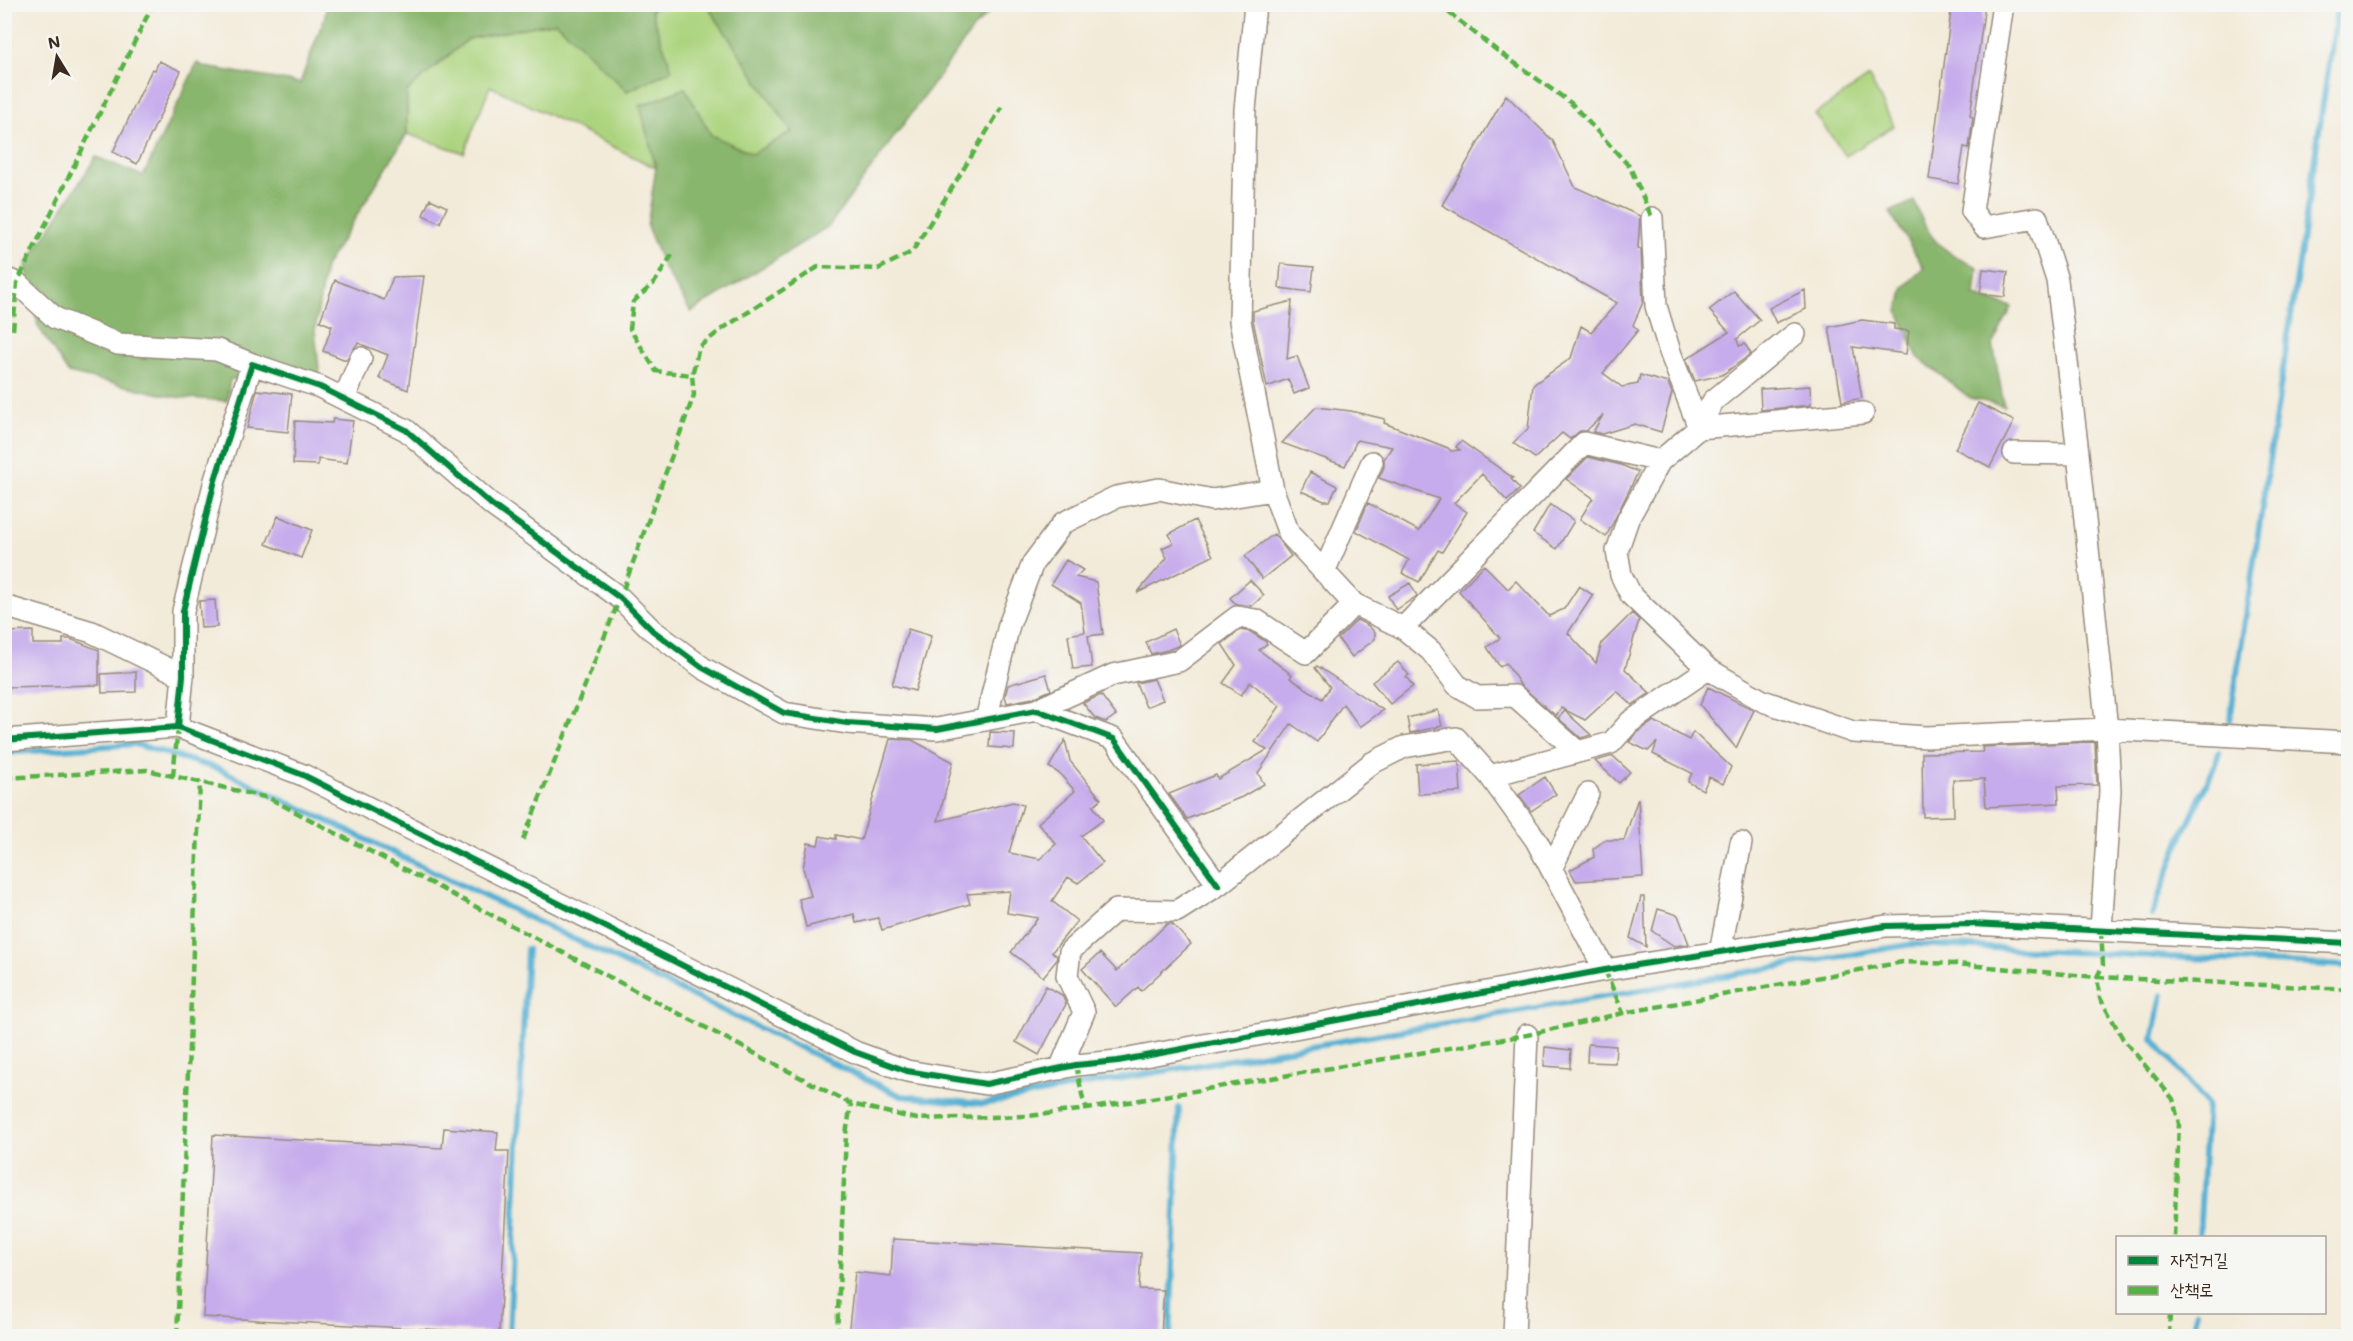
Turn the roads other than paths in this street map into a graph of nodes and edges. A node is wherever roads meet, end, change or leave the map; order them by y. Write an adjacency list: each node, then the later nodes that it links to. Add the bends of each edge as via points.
1 (1255, 4): 15 (street, via 1245,110 1240,321)
2 (2003, 4): 12 (street, via 1972,211 1984,227 2037,218 2057,280)
3 (1652, 218): 10 (street, via 1656,306)
4 (4, 278): 7 (street, via 17,283 55,318 118,344 218,350)
5 (1795, 334): 10 (street, via 1713,401)
6 (361, 358): 8 (street)
7 (252, 364): 8 (street); 21 (street, via 215,480 183,611)
8 (344, 399): 23 (street, via 406,430 492,506 620,598 661,637 703,668 784,712 847,723 937,729)
9 (1863, 413): 10 (street)
10 (1699, 428): 13 (street)
11 (2014, 453): 12 (street)
12 (2078, 454): 25 (street)
13 (1660, 461): 19 (street, via 1584,443); 20 (street, via 1628,519 1617,551 1621,575 1630,595)
14 (1372, 462): 16 (street)
15 (1273, 490): 16 (street, via 1289,534); 23 (street, via 1212,500 1159,489 1116,497 1064,523 1033,563 1009,625)
16 (1324, 572): 17 (street)
17 (1354, 604): 19 (street); 22 (street, via 1306,653 1256,620 1236,617 1179,661 1113,675)
18 (4, 606): 21 (street, via 92,632)
19 (1403, 628): 28 (street, via 1431,651 1457,685 1477,697 1515,696)
20 (1708, 669): 25 (street, via 1763,701 1853,732 1926,737); 28 (street, via 1630,722 1611,743)
21 (183, 676): 24 (street)
22 (1037, 710): 23 (street); 33 (street, via 1114,740)
23 (986, 720)
24 (178, 727): 26 (street); 39 (street, via 303,775 855,1052 907,1071 986,1084)
25 (2107, 729): 27 (street); 34 (street, via 2110,791)
26 (4, 740)
27 (2349, 742)
28 (1578, 752): 29 (street)
29 (1490, 776): 32 (street, via 1536,840); 33 (street, via 1456,738 1404,747 1372,763)
30 (1588, 794): 32 (street)
31 (1741, 843): 36 (street)
32 (1551, 869): 37 (street)
33 (1218, 885): 39 (street, via 1177,911 1116,910 1070,951 1067,976 1084,1012)
34 (2102, 930): 35 (street); 36 (street, via 1972,924 1886,926)
35 (2349, 944)
36 (1720, 953): 37 (street)
37 (1605, 970): 39 (street)
38 (1527, 1035): 40 (street)
39 (1060, 1069)
40 (1514, 1336)

